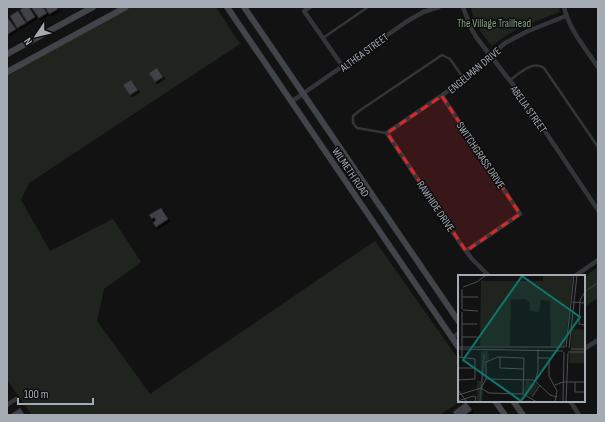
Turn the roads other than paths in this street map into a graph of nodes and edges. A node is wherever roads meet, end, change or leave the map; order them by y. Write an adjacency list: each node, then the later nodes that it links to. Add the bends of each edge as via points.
1 (92, 7): 12 (street)
2 (126, 7): 16 (street)
3 (227, 7): 21 (street, WILMETH ROAD)
4 (244, 7): 19 (street, WILMETH ROAD)
5 (310, 7): 11 (street, via 304,11)
6 (368, 7): 11 (lane)
7 (439, 7): 14 (street, ALTHEA STREET, via 423,12 406,22)
8 (462, 7): 13 (street, ABELIA STREET, via 476,38)
9 (564, 7): 10 (street)
10 (566, 16): 13 (street, ENGELMAN DRIVE, via 528,31 505,43); 15 (street)
11 (323, 38): 14 (street)
12 (7, 54)
13 (490, 55): 17 (street, ENGELMAN DRIVE); 18 (street, ABELIA STREET)
14 (343, 67): 19 (street, ALTHEA STREET)
15 (598, 67)
16 (7, 72)
17 (464, 80): 20 (street, ENGELMAN DRIVE); 22 (lane, via 450,59 442,55 353,116 353,123 357,128)
18 (510, 80): 23 (lane, via 532,65 544,68); 24 (street, ABELIA STREET)
19 (304, 94): 21 (street, ALTHEA STREET); 29 (street, WILMETH ROAD)
20 (442, 96): 22 (street, ENGELMAN DRIVE); 25 (street, SWITCHGRASS DRIVE, via 520,214)
21 (291, 102): 31 (street, WILMETH ROAD)
22 (387, 133): 25 (street, RAWHIDE DRIVE)
23 (598, 147)
24 (598, 210)
25 (466, 251): 27 (street, RAWHIDE DRIVE)
26 (598, 260): 28 (street)
27 (488, 275)
28 (576, 275)
29 (458, 321)
30 (458, 334): 31 (street)
31 (452, 338): 33 (street, WILMETH ROAD)
32 (598, 340): 34 (street)
33 (458, 347)
34 (585, 348)
35 (16, 400): 39 (street)
36 (496, 402): 40 (street)
37 (514, 402): 41 (street)
38 (571, 402): 42 (street)
39 (7, 405)
40 (505, 415)
41 (523, 415)
42 (579, 415)

